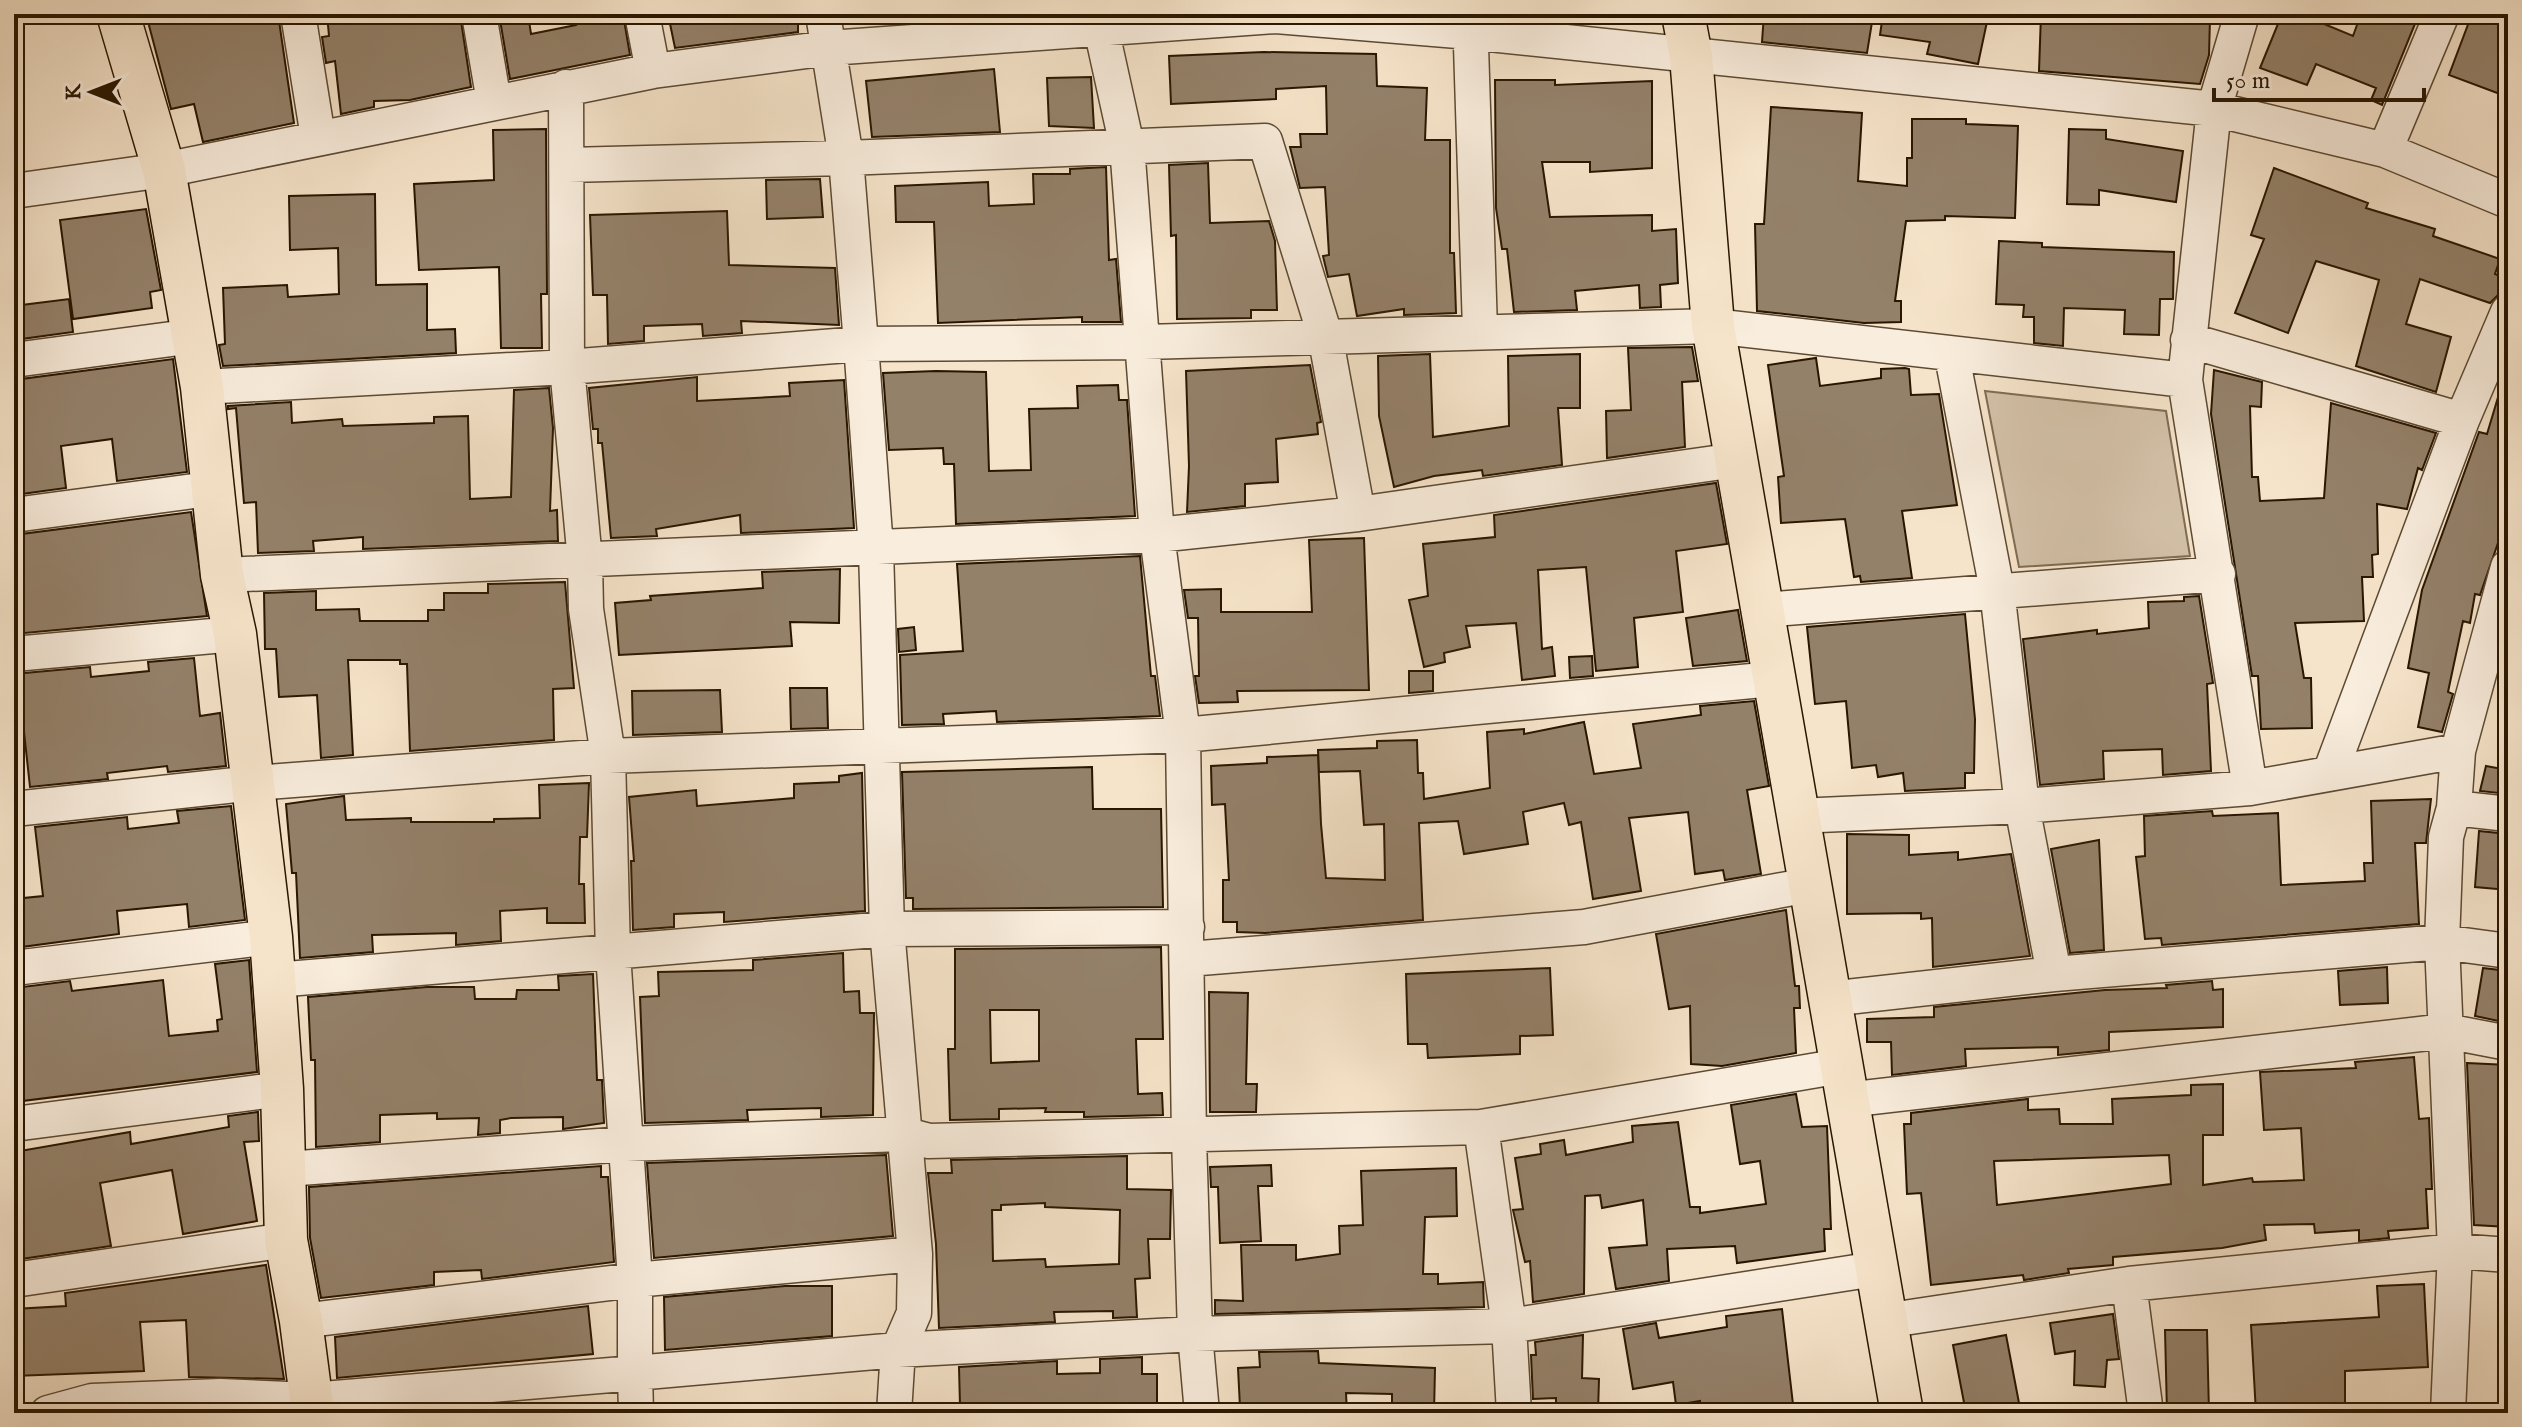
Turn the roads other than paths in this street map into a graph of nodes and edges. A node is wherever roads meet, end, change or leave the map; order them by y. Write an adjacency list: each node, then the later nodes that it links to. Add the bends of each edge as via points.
1 (118, 14): 26 (main road)
2 (298, 14): 21 (street)
3 (479, 14): 19 (street)
4 (642, 14): 17 (street)
5 (823, 14): 15 (street)
6 (1683, 14): 16 (main road)
7 (1706, 14): 16 (main road)
8 (2242, 14): 20 (street)
9 (2442, 14): 23 (street)
10 (1276, 15): 11 (street); 13 (street)
11 (1178, 17): 14 (street)
12 (1004, 23): 14 (street); 15 (street)
13 (1470, 23): 16 (street); 31 (street)
14 (1101, 28): 22 (street)
15 (829, 48): 17 (street); 24 (street)
16 (1691, 56): 20 (street); 30 (main road)
17 (653, 71): 18 (street)
18 (566, 87): 19 (street); 25 (street)
19 (494, 102): 21 (street)
20 (2214, 109): 23 (street); 34 (street)
21 (318, 137): 26 (street)
22 (1127, 146): 24 (street); 32 (street, via 1265,141); 35 (street)
23 (2385, 150): 28 (street)
24 (846, 158): 25 (street); 36 (street)
25 (568, 165): 39 (street)
26 (164, 170): 27 (street); 33 (main road)
27 (14, 191)
28 (2508, 201)
29 (2508, 312): 42 (street)
30 (1713, 326): 31 (street); 37 (street); 43 (main road)
31 (1480, 330): 32 (street)
32 (1325, 335): 35 (street); 45 (street)
33 (194, 336): 38 (street); 41 (main road)
34 (2188, 340): 40 (street); 42 (street)
35 (1144, 342): 36 (street); 47 (street)
36 (861, 344): 39 (street); 48 (street)
37 (1952, 356): 40 (street); 53 (street)
38 (14, 360)
39 (567, 367): 41 (street); 49 (street)
40 (2185, 380): 51 (street)
41 (202, 387): 44 (main road)
42 (2462, 420): 62 (street)
43 (1736, 460): 45 (street); 54 (main road)
44 (216, 488): 46 (street); 52 (main road)
45 (1358, 514): 47 (street)
46 (14, 515)
47 (1157, 535): 48 (street); 58 (street)
48 (876, 549): 49 (street); 59 (street)
49 (585, 561): 52 (street); 61 (street, via 586,609)
50 (2508, 567): 60 (street)
51 (2218, 574): 53 (street); 64 (street)
52 (222, 575): 55 (main road)
53 (1997, 590): 54 (street); 65 (street)
54 (1762, 610): 57 (main road)
55 (235, 634): 56 (street); 63 (main road)
56 (14, 654)
57 (1773, 679): 58 (street); 69 (main road)
58 (1183, 735): 59 (street); 74 (street)
59 (879, 747): 61 (street); 71 (street)
60 (2458, 751): 62 (street); 66 (street)
61 (608, 756): 63 (street); 76 (street)
62 (2330, 773): 64 (street)
63 (254, 783): 67 (street); 72 (main road)
64 (2250, 788): 65 (street)
65 (2022, 806): 69 (street); 78 (street)
66 (2454, 808): 68 (street); 73 (street, via 2446,837)
67 (14, 809)
68 (2508, 814)
69 (1797, 816): 70 (main road)
70 (1809, 885): 74 (street, via 1584,927); 80 (main road)
71 (887, 929): 74 (street); 76 (street); 87 (street)
72 (271, 937): 77 (street); 79 (main road)
73 (2442, 942): 75 (street); 78 (street); 81 (street)
74 (1188, 943): 88 (street)
75 (2508, 951)
76 (613, 953): 79 (street); 89 (street)
77 (14, 968)
78 (2054, 974): 80 (street)
79 (275, 980): 84 (main road)
80 (1829, 999): 83 (main road)
81 (2446, 1031): 82 (street); 83 (street); 92 (street)
82 (2508, 1043)
83 (1843, 1083): 86 (street); 95 (main road)
84 (282, 1089): 85 (street); 90 (main road)
85 (14, 1124)
86 (1481, 1127): 88 (street); 101 (street)
87 (902, 1134): 88 (street, via 929,1141); 89 (street); 93 (street)
88 (1189, 1137): 102 (street)
89 (626, 1144): 90 (street); 97 (street)
90 (286, 1169): 91 (main road)
91 (286, 1240): 96 (street); 99 (main road)
92 (2455, 1251): 94 (street); 98 (street); 113 (street)
93 (915, 1254): 97 (street); 103 (street, via 914,1313)
94 (2508, 1255)
95 (1875, 1269): 100 (main road); 101 (street)
96 (14, 1280)
97 (635, 1280): 99 (street); 104 (street)
98 (2129, 1284): 100 (street); 112 (street)
99 (301, 1321): 105 (main road)
100 (1884, 1321): 111 (main road)
101 (1509, 1326): 102 (street); 110 (street)
102 (1195, 1334): 103 (street); 109 (street)
103 (898, 1350): 104 (street); 108 (street)
104 (635, 1373): 105 (street); 107 (street)
105 (312, 1407): 106 (street, via 220,1396 92,1401)
106 (48, 1413)
107 (636, 1413)
108 (894, 1413)
109 (1202, 1413)
110 (1514, 1413)
111 (1902, 1413)
112 (2146, 1413)
113 (2448, 1413)

